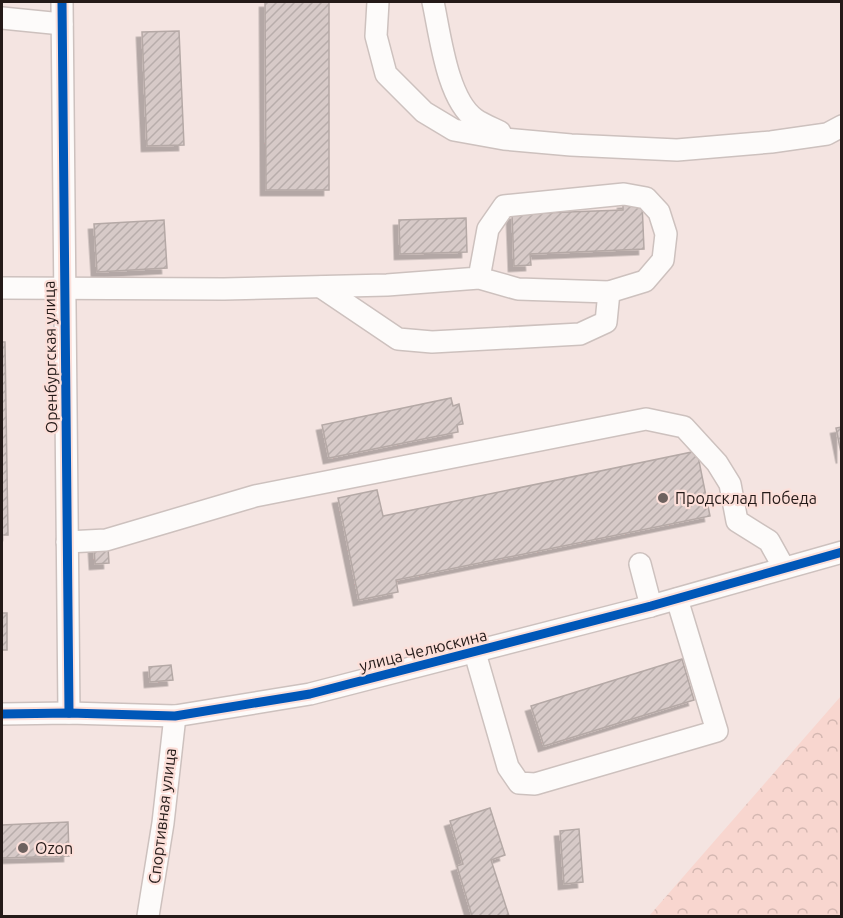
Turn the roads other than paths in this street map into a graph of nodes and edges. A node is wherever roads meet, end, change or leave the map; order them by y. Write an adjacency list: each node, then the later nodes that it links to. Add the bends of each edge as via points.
1 (62, 2): 5 (street, Оренбургская улица)
2 (378, 2): 7 (street, via 376,36 386,74 402,91 424,112 454,130)
3 (434, 2): 7 (street, via 449,74 459,99 473,118)
4 (2, 18): 5 (street)
5 (62, 24): 11 (street, Оренбургская улица)
6 (842, 126): 7 (street, via 826,134 677,150)
7 (513, 139)
8 (479, 278): 9 (street); 12 (street, via 518,289); 12 (street, via 488,229 504,206 624,194 646,198 659,212 666,234 663,260 645,281)
9 (321, 287): 11 (street); 12 (street, via 398,339 432,342 579,334 606,322)
10 (2, 288): 11 (street)
11 (64, 290): 13 (street, Оренбургская улица)
12 (609, 292)
13 (67, 542): 16 (street, via 106,540 255,496 645,419 684,427 717,463 730,484 737,521 769,541); 20 (street, Оренбургская улица)
14 (842, 552): 16 (street, улица Челюскина)
15 (640, 564): 18 (street)
16 (784, 568): 17 (street, улица Челюскина)
17 (677, 599): 18 (street, улица Челюскина); 19 (street, via 717,731 535,784 519,783 508,767)
18 (651, 606): 19 (street, улица Челюскина)
19 (475, 653): 22 (street, улица Челюскина, via 310,694)
20 (69, 713): 21 (street, улица Челюскина); 22 (street, улица Челюскина)
21 (2, 714)
22 (175, 716): 23 (street, Спортивная улица, via 164,823)
23 (148, 916)

